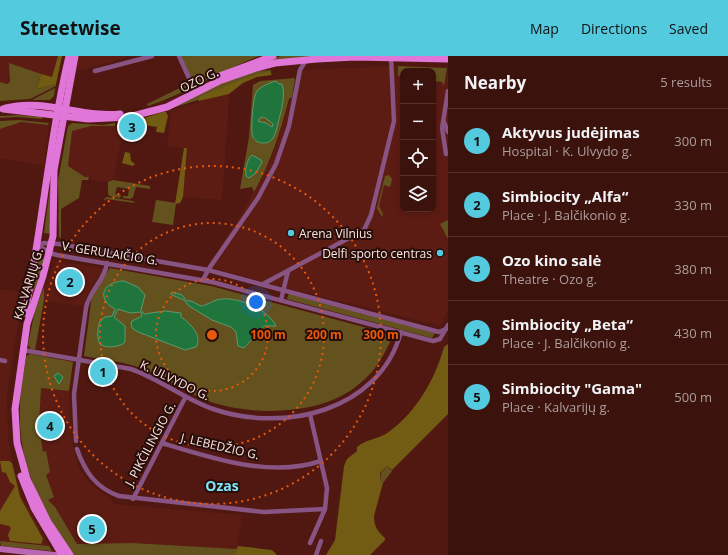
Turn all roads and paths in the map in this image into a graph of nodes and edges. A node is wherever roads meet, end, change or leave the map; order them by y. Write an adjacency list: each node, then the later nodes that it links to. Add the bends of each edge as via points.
1 (69, 56): 14 (main road, KALVARIJŲ G.)
2 (75, 56): 14 (main road, KALVARIJŲ G.)
3 (152, 56): 11 (street)
4 (179, 56): 12 (street)
5 (273, 56): 12 (main road, OZO G., via 238,68)
6 (392, 57): 7 (main road, OZO G.); 8 (main road, OZO G.); 25 (street, via 394,121 368,222 364,230)
7 (306, 59): 9 (main road, OZO G.); 10 (street)
8 (448, 59)
9 (291, 61): 10 (street); 16 (main road, OZO G., via 242,73 167,107 138,116 100,120)
10 (300, 70): 24 (street, via 288,126 276,164 258,198)
11 (95, 71)
12 (194, 89): 14 (main road, OZO G., via 158,106 128,113 96,113)
13 (448, 90): 17 (street)
14 (61, 108): 15 (main road, OZO G., via 23,106); 16 (main road, KALVARIJŲ G.)
15 (1, 110): 16 (main road, OZO G.)
16 (60, 116): 20 (main road, KALVARIJŲ G., via 53,178); 21 (main road, KALVARIJŲ G.)
17 (444, 122): 18 (street); 19 (street)
18 (448, 132)
19 (446, 154)
20 (52, 243): 21 (street, V. GERULAIČIO G.); 22 (main road, KALVARIJŲ G.); 24 (street, V. GERULAIČIO G.)
21 (37, 245): 22 (street, V. GERULAIČIO G.); 43 (main road, KALVARIJŲ G., via 13,389 12,413 16,455 24,485)
22 (50, 253): 23 (street, V. GERULAIČIO G.); 34 (main road, KALVARIJŲ G., via 30,314)
23 (107, 263): 26 (street, V. GERULAIČIO G.); 35 (street, via 87,301)
24 (208, 270): 26 (street); 27 (street, V. GERULAIČIO G.)
25 (288, 272): 27 (street); 28 (street)
26 (204, 280): 29 (street, V. GERULAIČIO G.)
27 (263, 284): 28 (street, V. GERULAIČIO G.)
28 (283, 290): 29 (street); 32 (street, V. GERULAIČIO G.)
29 (280, 300): 31 (street, V. GERULAIČIO G.)
30 (447, 327): 32 (street); 33 (street)
31 (401, 332): 33 (street, V. GERULAIČIO G., via 432,341); 37 (street, K. ULVYDO G., via 387,364 371,383 350,400)
32 (439, 332): 33 (street)
33 (440, 339)
34 (23, 350): 35 (street, K. ULVYDO G.); 43 (main road, KALVARIJŲ G., via 16,398 17,443 21,464)
35 (78, 359): 36 (street, K. ULVYDO G., via 139,372); 38 (street, via 73,409)
36 (186, 398): 37 (street, K. ULVYDO G., via 219,411 242,416 269,418); 39 (street, J. PIKČILINGIO G.)
37 (310, 414): 41 (street)
38 (76, 441)
39 (162, 442): 41 (street, J. LEBEDŽIO G., via 224,460 260,466); 42 (street, J. PIKČILINGIO G.)
40 (78, 449): 42 (street, via 89,475 100,487 113,494)
41 (321, 462): 44 (street, via 327,488)
42 (133, 499): 44 (street, via 264,512)
43 (36, 507): 48 (main road, KALVARIJŲ G.)
44 (325, 509): 46 (street)
45 (321, 541): 50 (street)
46 (310, 543)
47 (0, 549): 49 (main road)
48 (66, 554)
49 (55, 555)
50 (316, 555)

